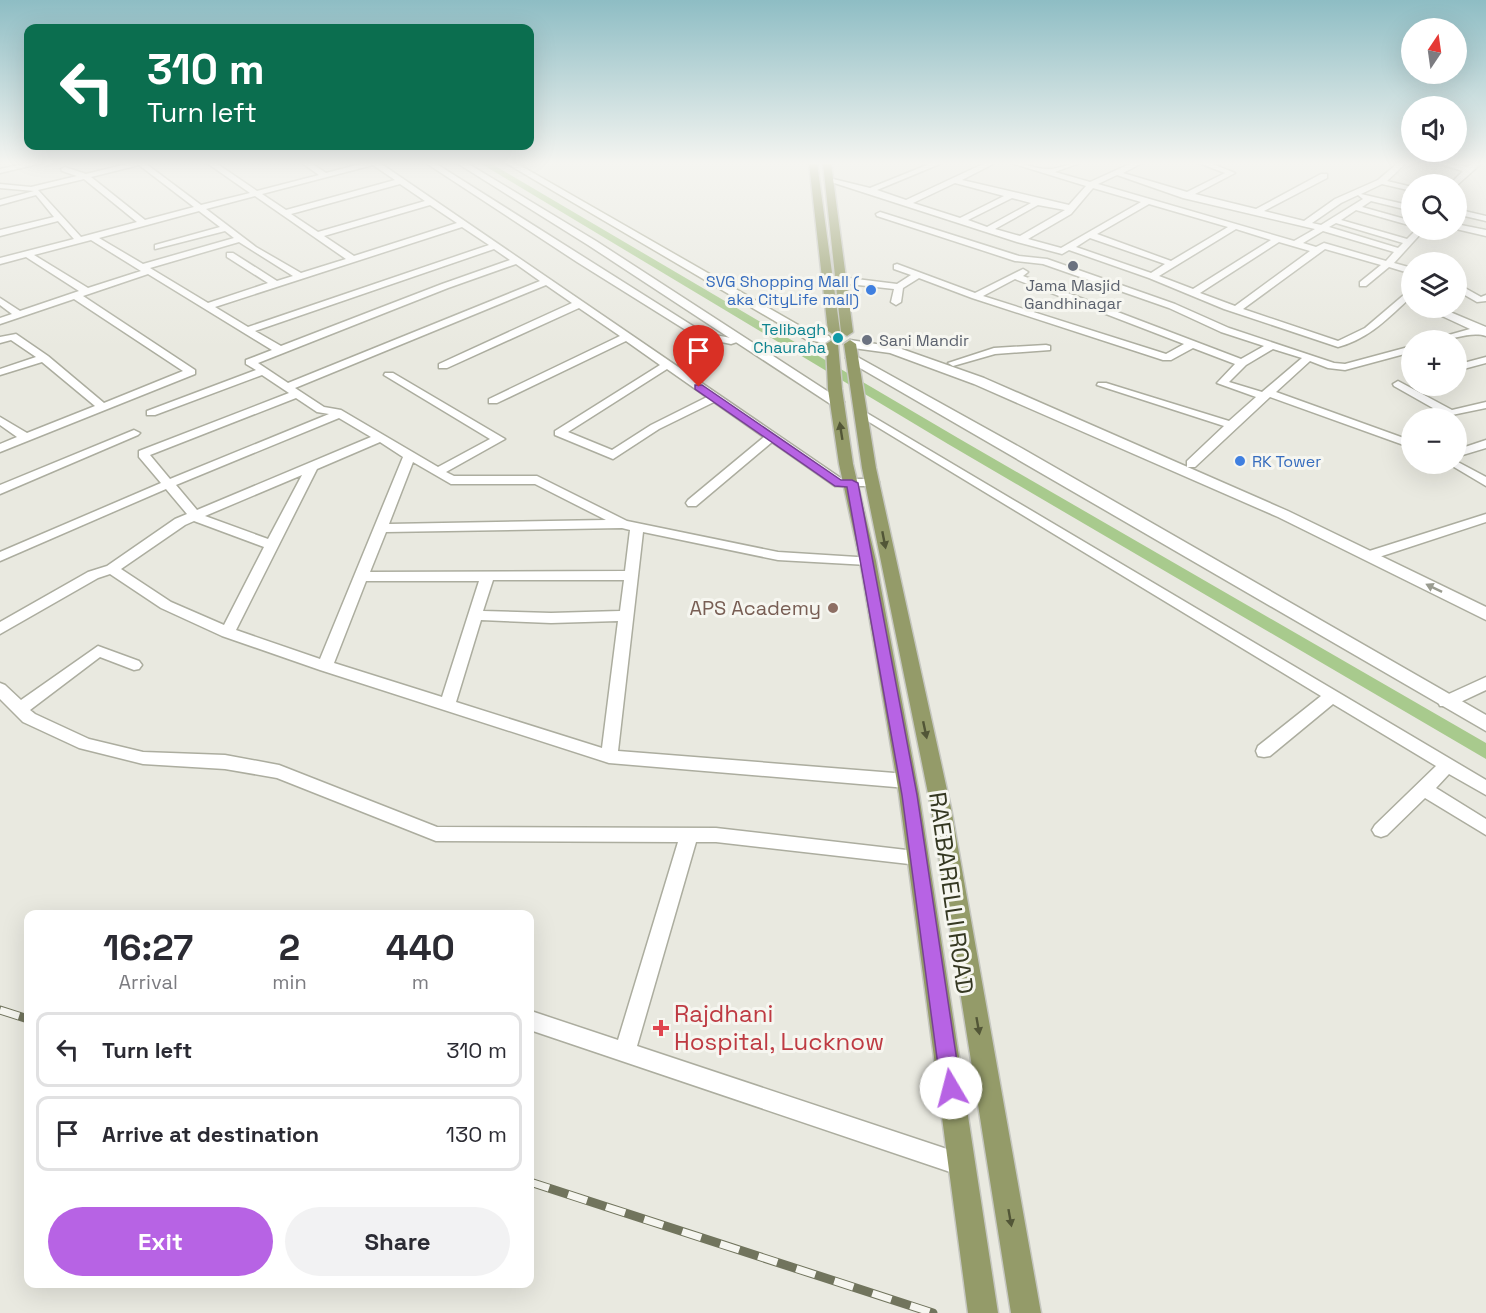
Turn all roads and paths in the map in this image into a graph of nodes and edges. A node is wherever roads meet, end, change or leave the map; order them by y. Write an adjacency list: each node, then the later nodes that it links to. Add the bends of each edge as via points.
1 (35, 224): 28 (street)
2 (65, 224): 35 (street)
3 (138, 224): 32 (street)
4 (222, 224): 24 (street)
5 (302, 224): 30 (street)
6 (355, 224): 30 (street)
7 (463, 224): 39 (street); 46 (street)
8 (526, 224): 85 (street, via 701,335)
9 (559, 224): 85 (street)
10 (616, 224): 84 (street, via 811,337)
11 (630, 224): 84 (street)
12 (819, 224): 84 (main road)
13 (834, 224): 59 (main road)
14 (912, 224): 49 (street, via 1018,259)
15 (970, 224): 27 (street)
16 (999, 224): 27 (street)
17 (1047, 224): 36 (street)
18 (1108, 224): 31 (street)
19 (1229, 224): 23 (street)
20 (1306, 224): 25 (street)
21 (1328, 224): 25 (street)
22 (1349, 224): 37 (street)
23 (1235, 226): 34 (street); 50 (street)
24 (227, 228): 33 (street); 40 (street)
25 (1322, 228): 38 (street); 43 (street)
26 (1467, 229): 29 (street)
27 (988, 230): 36 (street)
28 (0, 233)
29 (1486, 233)
30 (318, 235): 46 (street)
31 (1090, 235): 41 (street); 50 (street)
32 (92, 237): 35 (street); 54 (street)
33 (241, 239): 54 (street); 56 (street)
34 (1278, 239): 38 (street); 65 (street)
35 (79, 240): 44 (street)
36 (1020, 240): 41 (street)
37 (1409, 242): 43 (street)
38 (1295, 244): 42 (street)
39 (495, 246): 48 (street); 80 (street)
40 (158, 247)
41 (1065, 249): 49 (street); 58 (street)
42 (1317, 250): 51 (street, via 1324,246); 76 (street)
43 (1400, 251): 51 (street)
44 (27, 254): 47 (street); 64 (street)
45 (230, 255): 61 (street)
46 (352, 259): 56 (street)
47 (0, 261)
48 (517, 261): 60 (street); 90 (street)
49 (1044, 261): 57 (street); 88 (street)
50 (1172, 264): 58 (street)
51 (1388, 264): 53 (street); 62 (street)
52 (897, 267): 55 (street)
53 (1401, 268)
54 (146, 269): 64 (street); 75 (street)
55 (918, 275): 63 (street); 68 (street)
56 (300, 276): 61 (street)
57 (1015, 276): 68 (street); 87 (street)
58 (1152, 276): 65 (street)
59 (840, 280): 63 (street); 91 (main road)
60 (547, 282): 73 (street); 106 (street)
61 (276, 284): 75 (street)
62 (1363, 284)
63 (899, 287): 72 (street)
64 (87, 292): 67 (street)
65 (1195, 292): 76 (street)
66 (1467, 292): 70 (street)
67 (76, 296): 77 (street); 113 (street, via 191,372)
68 (975, 296): 87 (street, via 1167,358)
69 (1401, 300): 76 (street, via 1363,333 1338,344)
70 (1484, 300): 74 (street)
71 (0, 301): 77 (street)
72 (896, 302)
73 (579, 304): 83 (street); 101 (street)
74 (1467, 304)
75 (207, 306): 80 (street)
76 (1236, 310)
77 (18, 314): 79 (street)
78 (1455, 318): 81 (street)
79 (0, 321)
80 (248, 330): 90 (street)
81 (1484, 330): 82 (street)
82 (1467, 334)
83 (626, 337): 99 (street); 110 (street)
84 (830, 338): 91 (main road); 111 (main road)
85 (741, 339): 111 (street)
86 (0, 340): 95 (street, via 12,336)
87 (1193, 344): 98 (street)
88 (1272, 345): 94 (street); 98 (street)
89 (1046, 348): 97 (street, via 994,351)
90 (280, 350): 102 (street, via 250,362)
91 (853, 350): 93 (street); 93 (street, via 874,346); 97 (street, via 874,336); 114 (main road); 161 (street)
92 (1401, 352): 94 (street, via 1345,367)
93 (909, 355): 143 (street, via 979,381)
94 (1309, 357): 107 (street)
95 (44, 358): 103 (street); 113 (street)
96 (1486, 360): 100 (street)
97 (953, 363): 128 (street)
98 (1242, 363): 107 (street, via 1222,383)
99 (667, 365): 109 (street); 109 (street, via 559,433 614,456 655,427)
100 (1467, 365)
101 (443, 366)
102 (264, 371): 106 (street); 115 (street)
103 (0, 372)
104 (389, 375): 131 (street, via 499,439)
105 (1102, 385): 118 (street)
106 (292, 390): 116 (street, via 321,410); 134 (street, via 143,454)
107 (1267, 395): 118 (street); 123 (street)
108 (1419, 396): 112 (street, via 1451,414)
109 (714, 398): 121 (street)
110 (493, 401)
111 (837, 402): 133 (main road, one-way to 111, via 846,464)
112 (1486, 405)
113 (104, 407): 120 (street)
114 (860, 412): 133 (main road); 160 (street)
115 (151, 413)
116 (340, 414): 122 (street); 134 (street)
117 (0, 420): 120 (street)
118 (1231, 425): 128 (street)
119 (134, 433): 135 (street)
120 (25, 437): 125 (street)
121 (771, 437): 133 (street, via 839,483); 136 (street)
122 (380, 438): 127 (street); 129 (street)
123 (1401, 442)
124 (1486, 444): 126 (street)
125 (0, 448)
126 (1467, 450)
127 (410, 456): 131 (street); 140 (street)
128 (1191, 464): 142 (street)
129 (312, 467): 137 (street); 141 (street)
130 (1467, 471): 132 (street)
131 (437, 472): 139 (street, via 451,480 537,480)
132 (1486, 482)
133 (862, 483): 145 (main road, RAEBARELLI ROAD); 179 (main road, one-way to 179, via 941,808)
134 (168, 484): 137 (street); 144 (street)
135 (0, 490)
136 (692, 503)
137 (196, 517): 141 (street); 146 (street, via 180,522)
138 (1486, 518): 142 (street)
139 (630, 526): 140 (street); 145 (street, via 778,556); 147 (street)
140 (380, 528): 149 (street)
141 (272, 545): 155 (street)
142 (1384, 550): 143 (street); 150 (street)
143 (1368, 556): 152 (street, one-way to 143)
144 (0, 557)
145 (868, 561): 168 (main road, RAEBARELLI ROAD)
146 (112, 569): 154 (street, via 93,575); 155 (street, via 166,605)
147 (632, 575): 148 (street); 153 (street)
148 (487, 576): 149 (street); 151 (street)
149 (361, 577): 157 (street)
150 (1486, 600)
151 (475, 614): 153 (street); 162 (street)
152 (1486, 614)
153 (627, 616): 166 (street)
154 (0, 629)
155 (227, 632): 157 (street)
156 (134, 665): 163 (street, via 98,651)
157 (325, 666): 162 (street)
158 (1486, 683): 161 (street)
159 (0, 689): 163 (street)
160 (1332, 696): 165 (street); 167 (street)
161 (1446, 702): 164 (street)
162 (447, 705): 166 (street)
163 (20, 710): 173 (street, via 85,744 143,758 225,762 279,772 436,834)
164 (1486, 724)
165 (1264, 751)
166 (609, 757): 168 (street)
167 (1448, 765): 169 (street); 170 (street)
168 (907, 781): 174 (main road, RAEBARELLI ROAD)
169 (1486, 788)
170 (1424, 789): 171 (street); 172 (street)
171 (1486, 828)
172 (1381, 830)
173 (689, 835): 174 (street); 176 (street)
174 (918, 857): 177 (main road, RAEBARELLI ROAD)
175 (534, 1022): 176 (street)
176 (625, 1052): 177 (street)
177 (962, 1165): 178 (main road, RAEBARELLI ROAD)
178 (983, 1313)
179 (1026, 1313)

